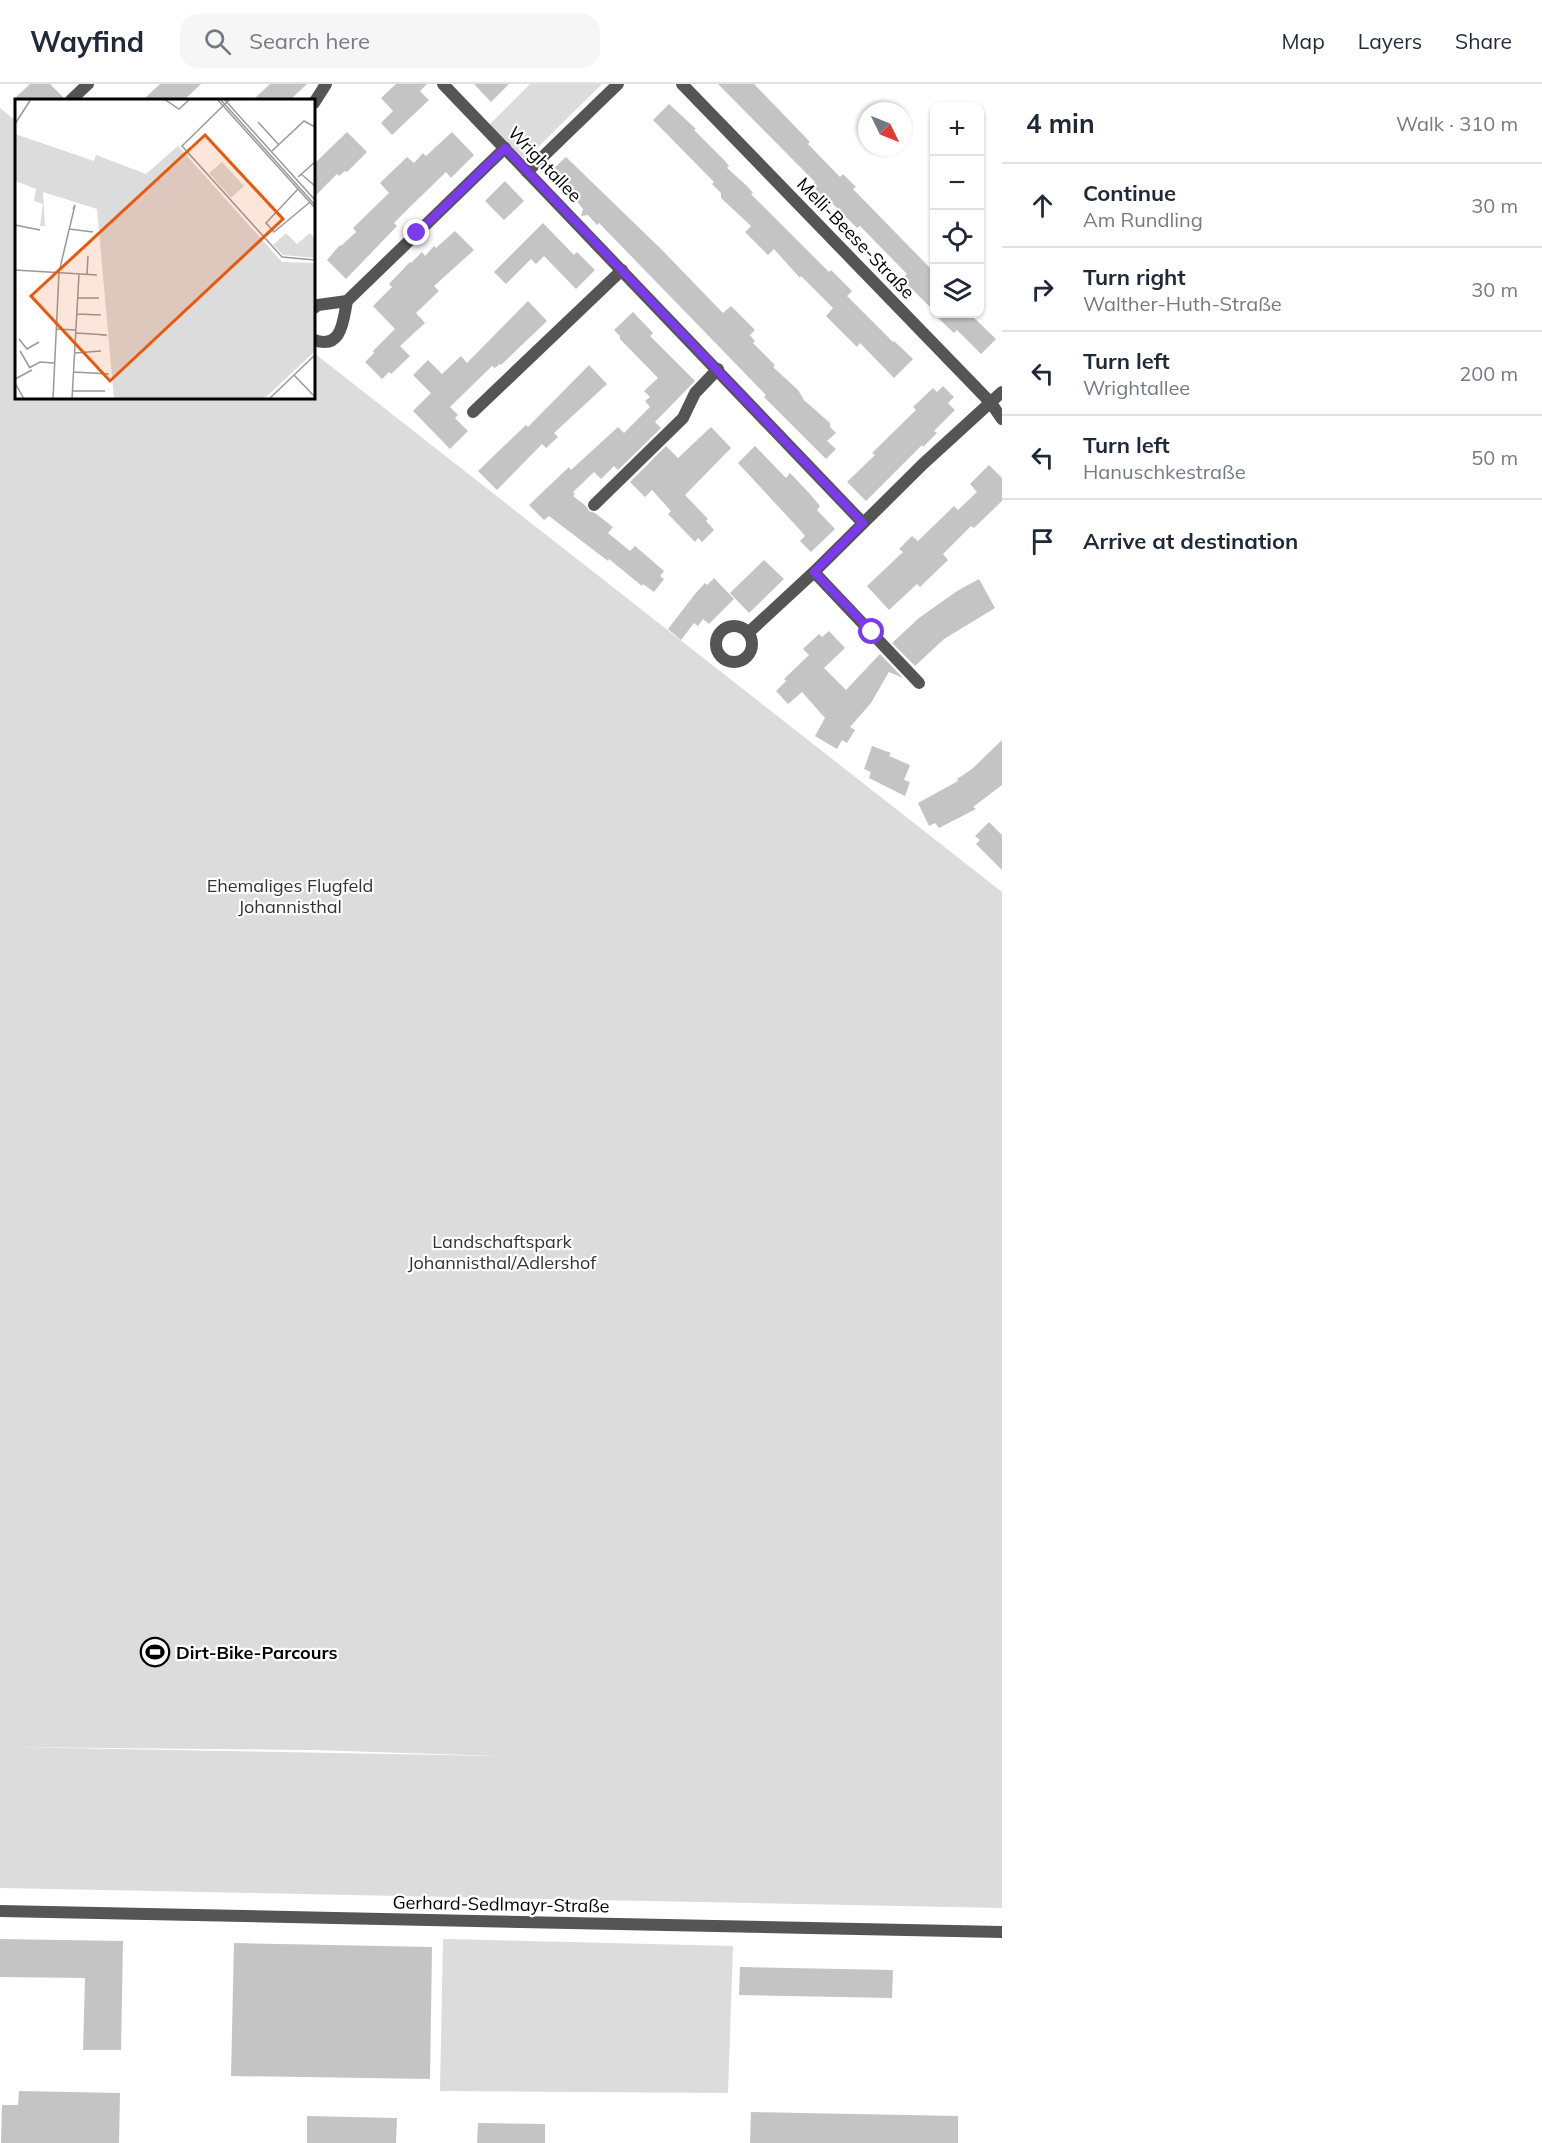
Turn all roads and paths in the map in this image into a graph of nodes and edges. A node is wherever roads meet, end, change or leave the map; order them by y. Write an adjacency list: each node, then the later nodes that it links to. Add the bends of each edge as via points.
1 (88, 84): 6 (street)
2 (327, 84): 7 (street)
3 (443, 84): 8 (street, Wrightallee)
4 (618, 84): 9 (street)
5 (682, 84): 16 (street, Melli-Beese-Straße)
6 (72, 99)
7 (315, 102)
8 (505, 148): 9 (street, Wrightallee); 11 (street)
9 (527, 172): 10 (street, Wrightallee)
10 (622, 270): 14 (street, Wrightallee); 17 (street)
11 (347, 301): 12 (street); 13 (street, via 336,338 323,343)
12 (315, 307)
13 (315, 340)
14 (718, 369): 19 (street, via 694,393 683,418); 20 (street, Wrightallee)
15 (1002, 392): 16 (street)
16 (991, 403): 18 (street, Melli-Beese-Straße); 20 (street)
17 (473, 412)
18 (1002, 419)
19 (594, 505)
20 (863, 523): 21 (street)
21 (814, 572): 22 (street); 23 (street)
22 (748, 633)
23 (920, 683)
24 (0, 1911): 25 (street, Gerhard-Sedlmayr-Straße)
25 (1002, 1932)

